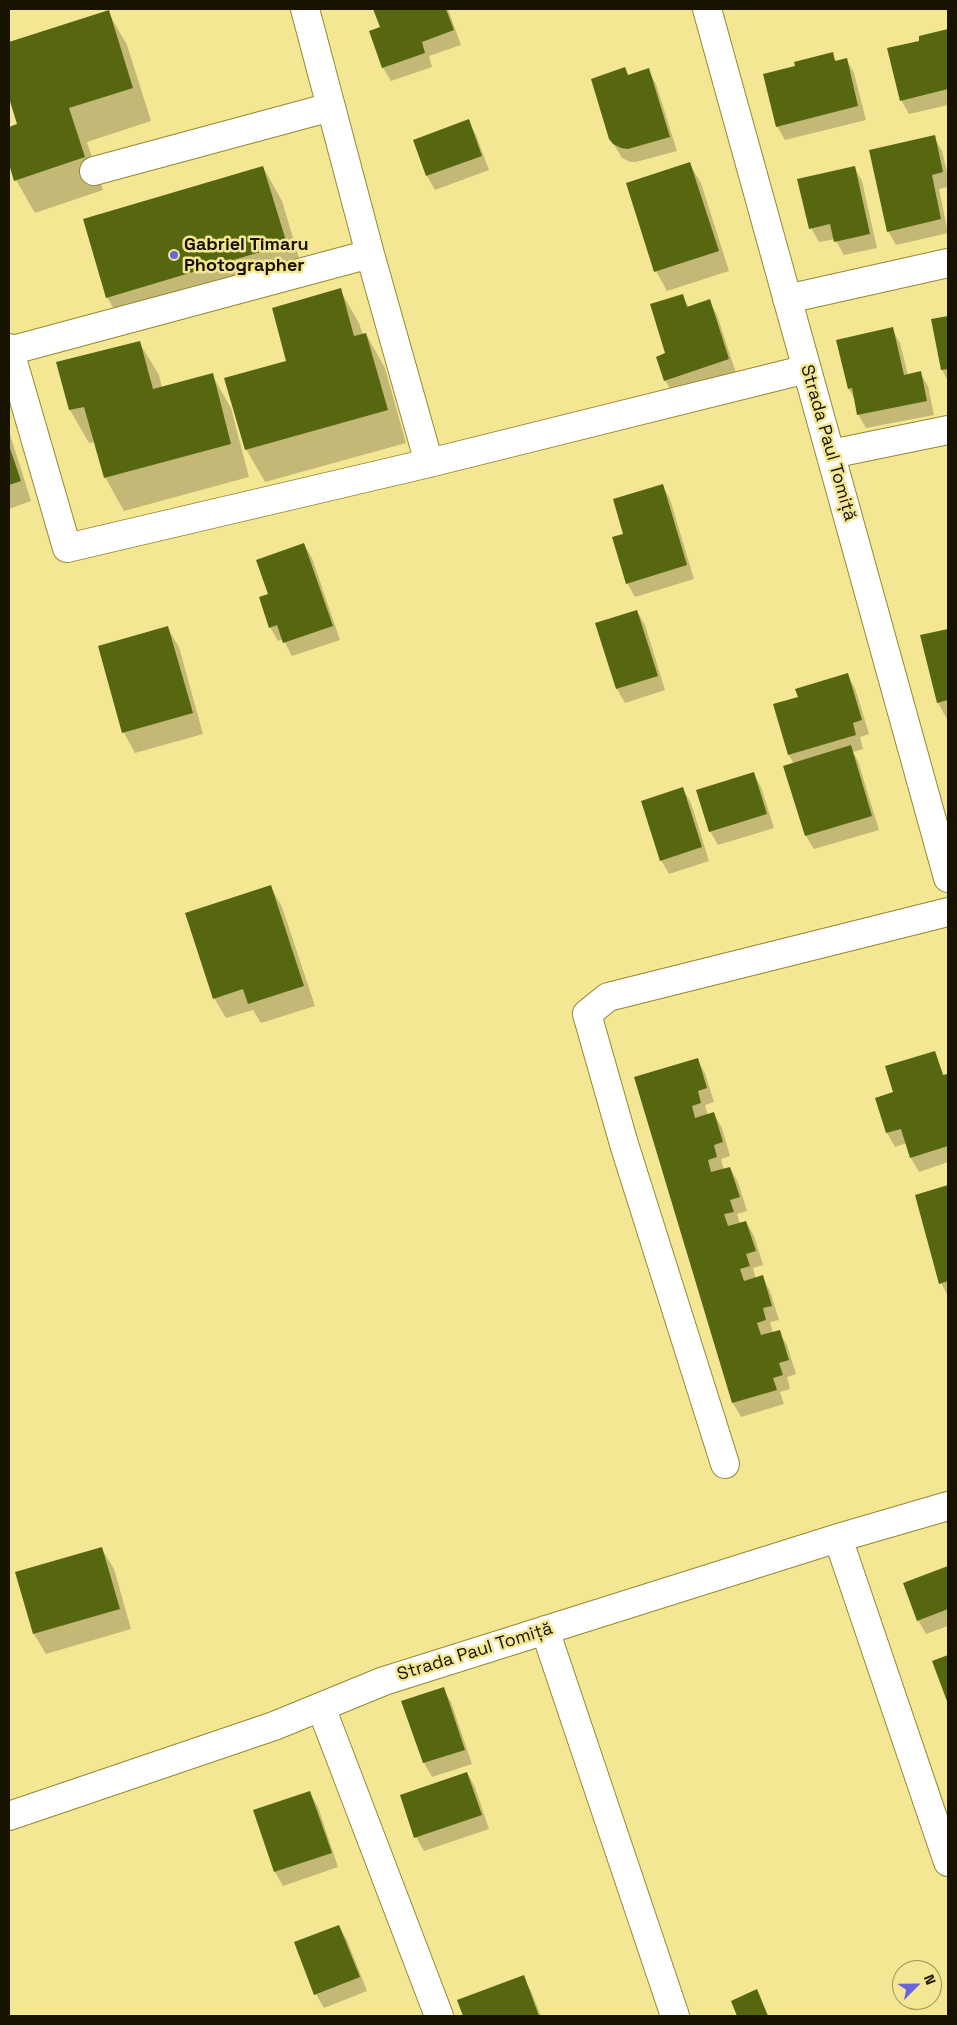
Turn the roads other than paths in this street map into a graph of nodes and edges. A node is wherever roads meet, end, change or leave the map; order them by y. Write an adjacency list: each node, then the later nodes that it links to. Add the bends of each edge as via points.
1 (306, 9): 3 (street)
2 (707, 9): 7 (street, Strada Paul Tomiță)
3 (331, 107): 4 (street); 5 (street)
4 (94, 171)
5 (370, 254): 8 (street); 12 (street)
6 (948, 263): 7 (street)
7 (787, 299): 9 (street, Strada Paul Tomiță)
8 (9, 350): 12 (street, via 67,548)
9 (807, 369): 11 (street, Strada Paul Tomiță); 12 (street)
10 (948, 430): 11 (street)
11 (831, 454): 13 (street, Strada Paul Tomiță)
12 (429, 463)
13 (948, 878)
14 (948, 912): 15 (street, via 608,997 587,1014 624,1144)
15 (725, 1464)
16 (948, 1506): 17 (street, Strada Paul Tomiță)
17 (838, 1538): 18 (street, Strada Paul Tomiță); 21 (street)
18 (545, 1630): 19 (street, Strada Paul Tomiță, via 384,1681); 23 (street)
19 (321, 1706): 20 (street, Strada Paul Tomiță, via 274,1726); 22 (street)
20 (9, 1816)
21 (948, 1862)
22 (439, 2016)
23 (675, 2016)

